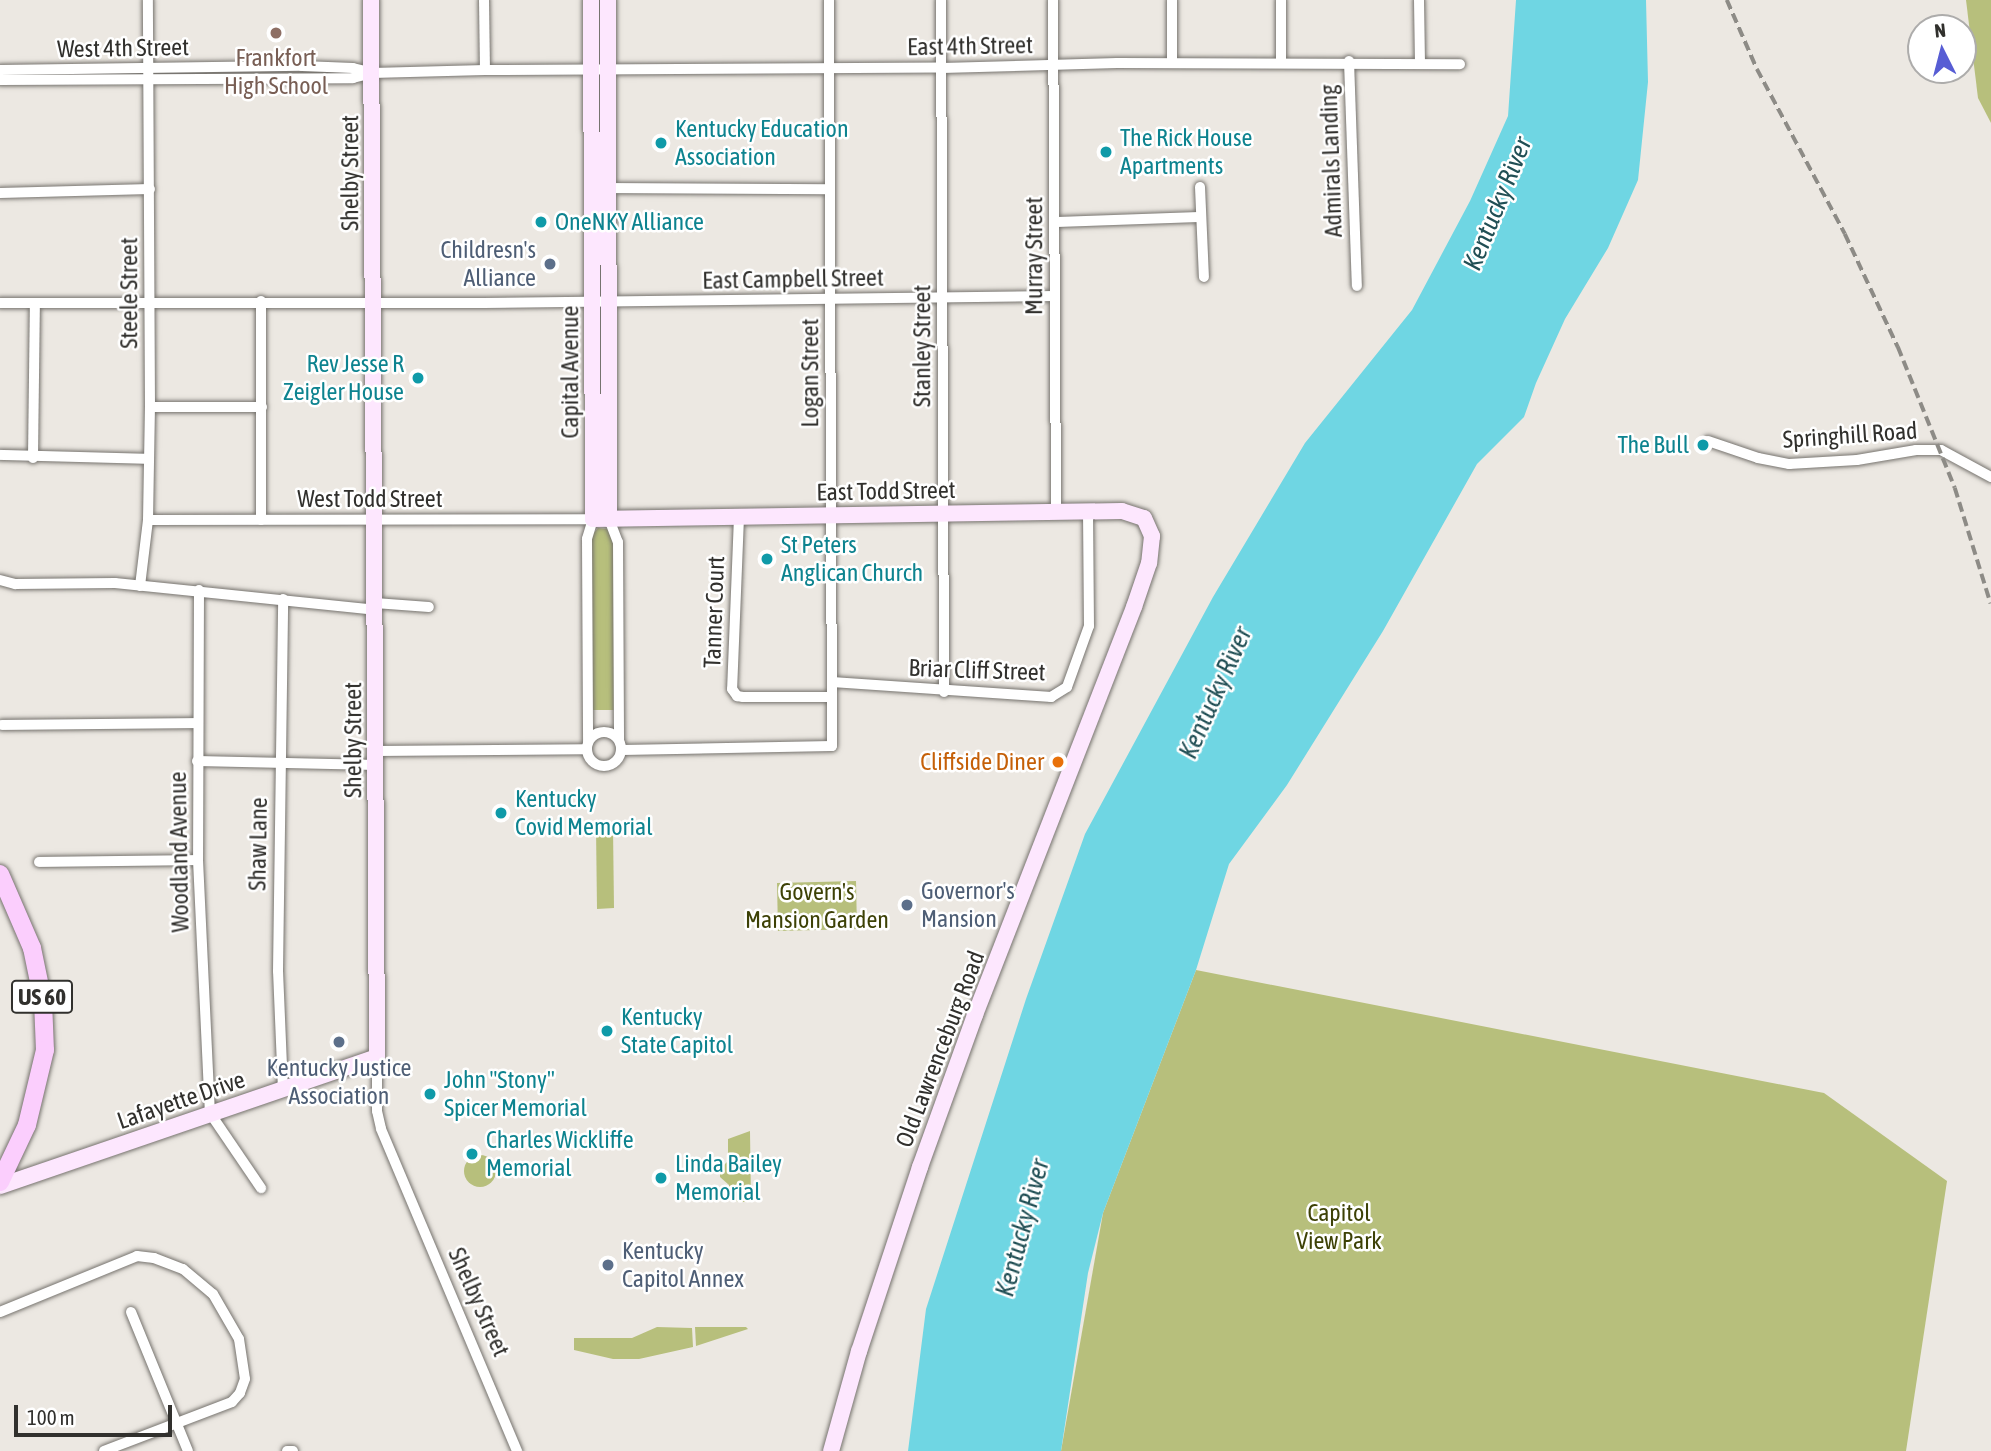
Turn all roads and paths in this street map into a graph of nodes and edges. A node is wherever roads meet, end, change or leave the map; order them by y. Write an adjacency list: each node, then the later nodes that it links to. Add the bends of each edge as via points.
1 (148, 0): 24 (street, Steele Street)
2 (371, 0): 23 (main road, Shelby Street)
3 (484, 0): 22 (street)
4 (591, 0): 20 (main road, Capital Avenue)
5 (608, 0): 20 (main road, Capital Avenue)
6 (829, 0): 18 (street, Logan Street)
7 (941, 0): 19 (street, Stanley Street)
8 (1053, 0): 17 (street, Murray Street)
9 (1172, 0): 14 (street)
10 (1281, 0): 12 (street)
11 (1419, 0): 15 (street)
12 (1280, 61): 13 (street, East 4th Street); 14 (street, East 4th Street)
13 (1349, 61): 15 (street, Admirals Landing); 34 (street, Admirals Landing)
14 (1172, 62): 17 (street, East 4th Street)
15 (1420, 63): 16 (street, Admirals Landing)
16 (1460, 64)
17 (1054, 66): 19 (street, East 4th Street); 32 (street, Murray Street)
18 (829, 68): 19 (street, East 4th Street); 20 (street, East 4th Street); 29 (street, Logan Street)
19 (942, 68): 36 (street, Stanley Street)
20 (600, 69): 22 (street, West 4th Street); 27 (main road, Capital Avenue)
21 (0, 70): 24 (street, West 4th Street)
22 (485, 70): 23 (street, West 4th Street)
23 (372, 73): 24 (street, West 4th Street, via 315,67); 40 (main road, Shelby Street)
24 (148, 74): 25 (street, West 4th Street); 28 (street, Steele Street)
25 (0, 80)
26 (1200, 187): 31 (street)
27 (600, 188): 29 (street); 41 (main road, Capital Avenue)
28 (150, 189): 30 (street); 38 (street, Steele Street)
29 (830, 189): 37 (street, Logan Street)
30 (0, 193)
31 (1201, 217): 32 (street); 33 (street)
32 (1055, 222): 35 (street, Murray Street)
33 (1204, 277)
34 (1357, 286)
35 (1055, 296): 36 (street, East Campbell Street); 51 (street, Murray Street)
36 (943, 298): 37 (street, East Campbell Street); 53 (street, Stanley Street)
37 (830, 299): 41 (street, East Campbell Street); 54 (street, Logan Street)
38 (151, 301): 39 (street, East Campbell Street); 43 (street, East Campbell Street); 44 (street, Steele Street)
39 (261, 301): 40 (street, East Campbell Street); 45 (street)
40 (373, 302): 41 (street, East Campbell Street); 56 (main road, Shelby Street)
41 (600, 302): 57 (main road, Capital Avenue)
42 (0, 303): 43 (street, East Campbell Street)
43 (35, 303): 48 (street)
44 (150, 407): 45 (street); 49 (street, Steele Street)
45 (262, 407): 59 (street)
46 (1708, 441): 50 (street, Springhill Road, via 1788,464 1941,450)
47 (0, 455): 48 (street)
48 (33, 458): 49 (street)
49 (149, 459): 58 (street, Steele Street)
50 (1991, 477)
51 (1056, 512): 52 (main road, East Todd Street); 53 (main road, East Todd Street)
52 (1088, 512): 60 (main road, East Todd Street, via 1135,513 1144,518 1152,536); 68 (street, Briar Cliff Street, via 1089,626 1067,687 1051,697)
53 (943, 513): 54 (main road, East Todd Street); 68 (street, Stanley Street)
54 (831, 515): 55 (main road, East Todd Street); 67 (street, Logan Street)
55 (739, 517): 57 (main road, East Todd Street); 69 (street, Tanner Court, via 732,689 743,697)
56 (374, 519): 57 (street, West Todd Street); 59 (street, West Todd Street); 65 (main road, Shelby Street)
57 (601, 519): 72 (street, Capital Avenue, via 618,542); 73 (street, Capital Avenue, via 586,539)
58 (148, 520): 59 (street, West Todd Street); 62 (street, Steele Street)
59 (261, 520)
60 (1151, 551): 93 (main road, Old Lawrenceburg Road, via 1135,607 920,1167)
61 (0, 580): 62 (street)
62 (140, 586): 63 (street)
63 (199, 590): 64 (street); 70 (street, Woodland Avenue)
64 (283, 599): 65 (street); 76 (street, Shaw Lane)
65 (375, 607): 66 (street); 74 (main road, Shelby Street)
66 (429, 607)
67 (832, 682): 68 (street, Briar Cliff Street); 69 (street, Logan Street)
68 (944, 692)
69 (832, 697): 72 (street, Logan Street, via 832,746)
70 (198, 723): 71 (street); 75 (street, Woodland Avenue)
71 (2, 725)
72 (620, 745): 73 (street, via 611,733 600,732); 73 (street, via 617,762 602,767 590,760)
73 (587, 746): 74 (street)
74 (376, 758): 76 (street); 80 (main road, Shelby Street)
75 (197, 761): 76 (street); 77 (street, Woodland Avenue)
76 (280, 763): 81 (street, Shaw Lane, via 278,971)
77 (198, 860): 78 (street); 82 (street, Woodland Avenue)
78 (38, 862)
79 (0, 874): 83 (main road, US 60, via 32,948 43,1001 45,1050 27,1125)
80 (377, 1056): 81 (main road, Lafayette Drive); 92 (street, Shelby Street, via 381,1129)
81 (283, 1090): 82 (main road, Lafayette Drive)
82 (210, 1113): 83 (main road, Lafayette Drive); 84 (street)
83 (0, 1184)
84 (261, 1188)
85 (0, 1312): 87 (street, via 136,1256 191,1273 231,1320 242,1350 245,1379 236,1398)
86 (131, 1312): 87 (street)
87 (176, 1424): 88 (street); 89 (street)
88 (104, 1451)
89 (188, 1451)
90 (287, 1451): 91 (street)
91 (293, 1451)
92 (517, 1451)
93 (831, 1451)

